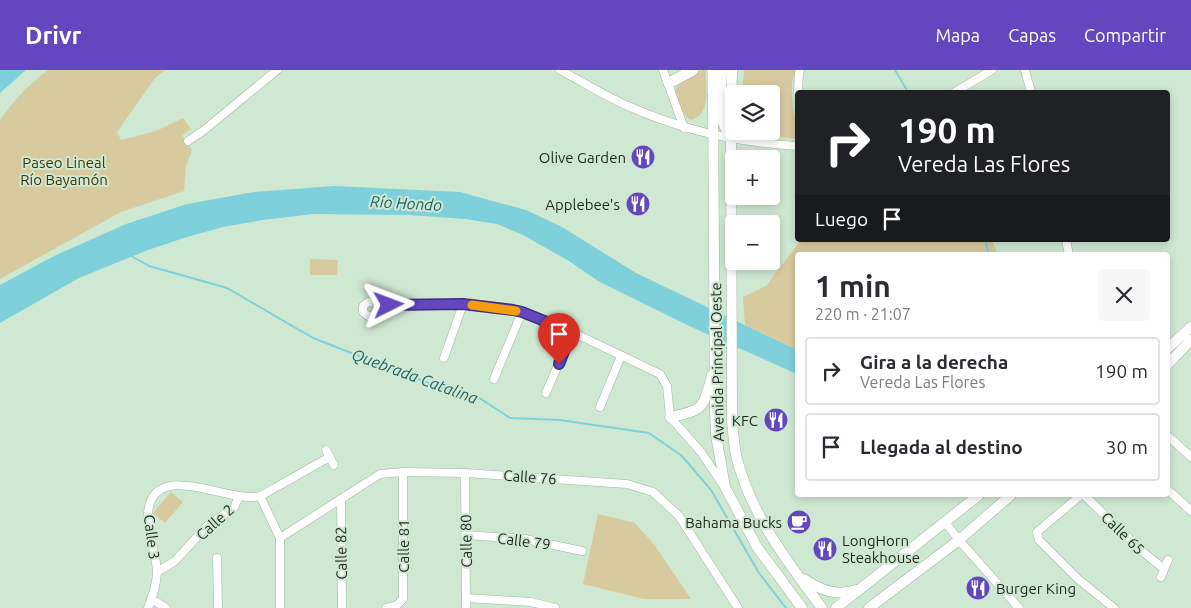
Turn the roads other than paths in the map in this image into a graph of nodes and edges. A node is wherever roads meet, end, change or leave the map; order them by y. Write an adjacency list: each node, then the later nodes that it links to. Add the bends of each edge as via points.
1 (277, 70): 23 (street)
2 (560, 70): 17 (street, via 627,106)
3 (663, 70): 11 (street)
4 (693, 70): 11 (highway)
5 (715, 70): 16 (highway)
6 (722, 70): 18 (highway, via 721,114)
7 (732, 70): 12 (main road, Avenida Principal Oeste)
8 (800, 70): 13 (street)
9 (992, 70): 14 (street)
10 (1025, 70): 15 (street)
11 (668, 83): 17 (street)
12 (732, 85)
13 (798, 90)
14 (958, 90)
15 (1030, 90)
16 (714, 92): 19 (main road, Avenida Principal Oeste)
17 (684, 128): 19 (street)
18 (725, 129)
19 (714, 136): 20 (street); 34 (main road, Avenida Principal Oeste)
20 (725, 138)
21 (731, 140): 63 (main road, Avenida Principal Oeste, via 732,420 736,455 754,505 768,532)
22 (741, 140): 24 (street)
23 (188, 141)
24 (795, 146)
25 (463, 304): 26 (street); 27 (street); 33 (street)
26 (389, 305)
27 (522, 312): 29 (street); 36 (street)
28 (1191, 327): 31 (main road)
29 (572, 332): 32 (street); 37 (street)
30 (1191, 340): 35 (main road)
31 (1170, 346)
32 (621, 356): 38 (street); 39 (street, via 660,374 667,386)
33 (444, 358)
34 (716, 362): 39 (main road, via 702,406); 45 (main road, Avenida Principal Oeste, via 716,435)
35 (1170, 362)
36 (494, 379)
37 (546, 393)
38 (600, 407)
39 (670, 417): 45 (street, via 701,452)
40 (1170, 438): 42 (street)
41 (330, 457): 48 (street, Calle 2)
42 (1191, 457)
43 (403, 472): 44 (street, Calle 76); 53 (street, Calle 76, via 380,474); 73 (street, Calle 81, via 403,599)
44 (465, 473): 56 (street, Calle 80); 76 (street, Calle 76, via 627,484 653,492 679,516)
45 (725, 487): 65 (main road, Avenida Principal Oeste, via 757,547)
46 (1170, 492): 54 (street)
47 (239, 496): 48 (street, Calle 2); 62 (street, Calle 2, via 234,508 208,525 175,561); 62 (street, Calle 3, via 179,484 157,493 150,502 147,515)
48 (260, 496): 57 (street)
49 (976, 497): 55 (main road)
50 (1010, 497): 58 (main road)
51 (1080, 497): 83 (street, via 1037,532 1039,540 1078,579)
52 (1084, 497): 61 (street, Calle 65, via 1163,573)
53 (341, 498): 57 (street, Calle 76); 72 (street, Calle 82)
54 (1191, 511)
55 (945, 522): 58 (street); 64 (main road)
56 (466, 536): 59 (street, Calle 79, via 525,539); 66 (street, Calle 80)
57 (280, 538): 71 (street)
58 (959, 540): 81 (main road); 82 (street)
59 (582, 551)
60 (217, 558): 70 (street)
61 (1168, 560)
62 (157, 572): 67 (street, Calle 3)
63 (798, 575): 64 (main road, via 819,588 838,593); 79 (main road, Avenida Principal Oeste)
64 (862, 588): 80 (main road)
65 (792, 595): 77 (main road); 78 (main road, Avenida Principal Oeste)
66 (466, 598): 74 (street, Calle 80); 75 (street, via 531,602)
67 (151, 600): 68 (street, Calle 3); 69 (street)
68 (148, 608)
69 (166, 608)
70 (218, 608)
71 (280, 608)
72 (342, 608)
73 (386, 608)
74 (466, 608)
75 (555, 608)
76 (738, 608)
77 (796, 608)
78 (802, 608)
79 (822, 608)
80 (836, 608)
81 (869, 608)
82 (1019, 608)
83 (1114, 608)

